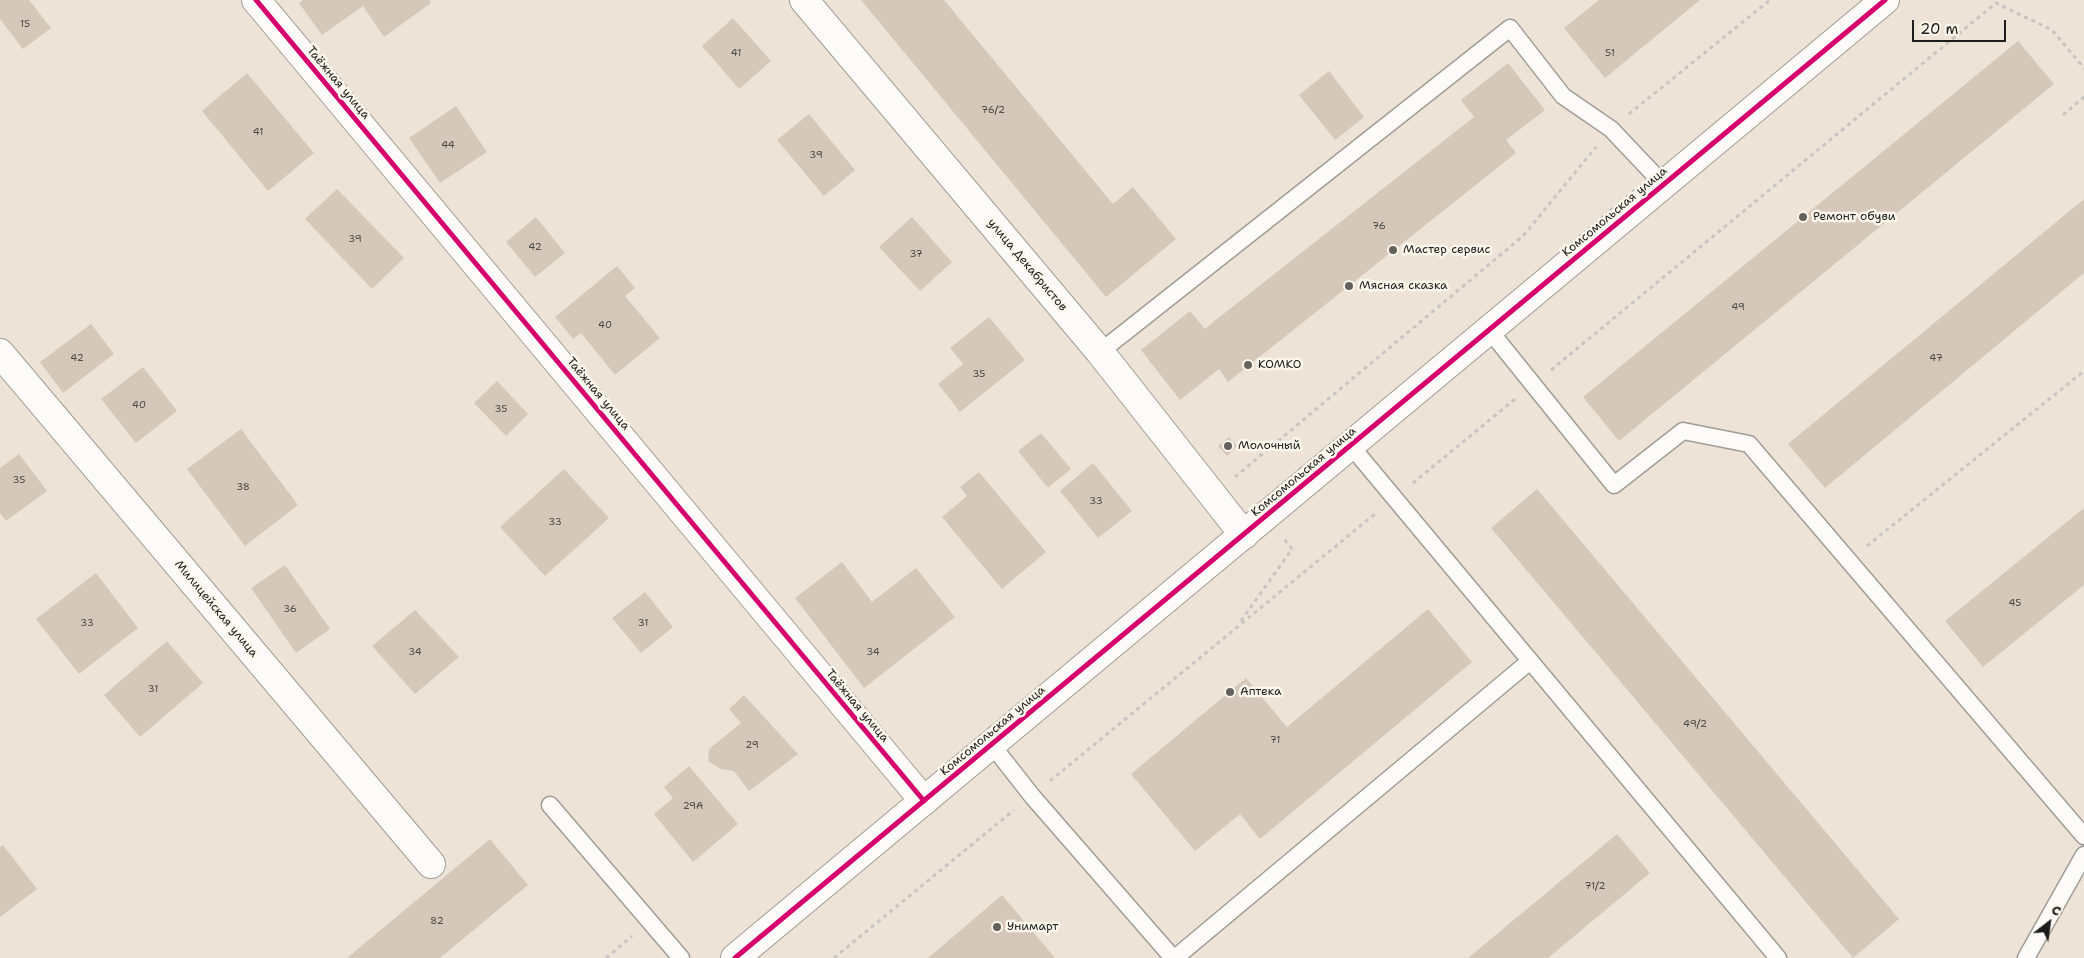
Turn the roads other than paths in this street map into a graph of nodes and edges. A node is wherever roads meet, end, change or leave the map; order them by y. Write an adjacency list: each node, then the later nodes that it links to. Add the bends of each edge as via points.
1 (256, 0): 12 (street, Таёжная улица)
2 (804, 0): 6 (street, улица Декабристов)
3 (1886, 0): 4 (street, Комсомольская улица)
4 (1663, 184): 5 (street, Комсомольская улица); 6 (lane, via 1611,129 1563,96 1510,28)
5 (1490, 332): 8 (street, Комсомольская улица); 14 (lane, via 1614,485 1683,431 1749,444)
6 (1100, 352): 9 (street, улица Декабристов)
7 (0, 353): 16 (street, Милицейская улица)
8 (1351, 446): 9 (street, Комсомольская улица); 10 (lane)
9 (1244, 535): 11 (street, Комсомольская улица)
10 (1530, 661): 19 (lane); 20 (lane)
11 (992, 745): 12 (street, Комсомольская улица); 19 (lane, via 1032,796)
12 (924, 801): 18 (street, Комсомольская улица)
13 (550, 805): 17 (lane)
14 (2084, 836)
15 (2084, 855): 21 (lane)
16 (431, 864)
17 (681, 958)
18 (735, 958)
19 (1174, 958)
20 (1778, 958)
21 (2026, 958)

